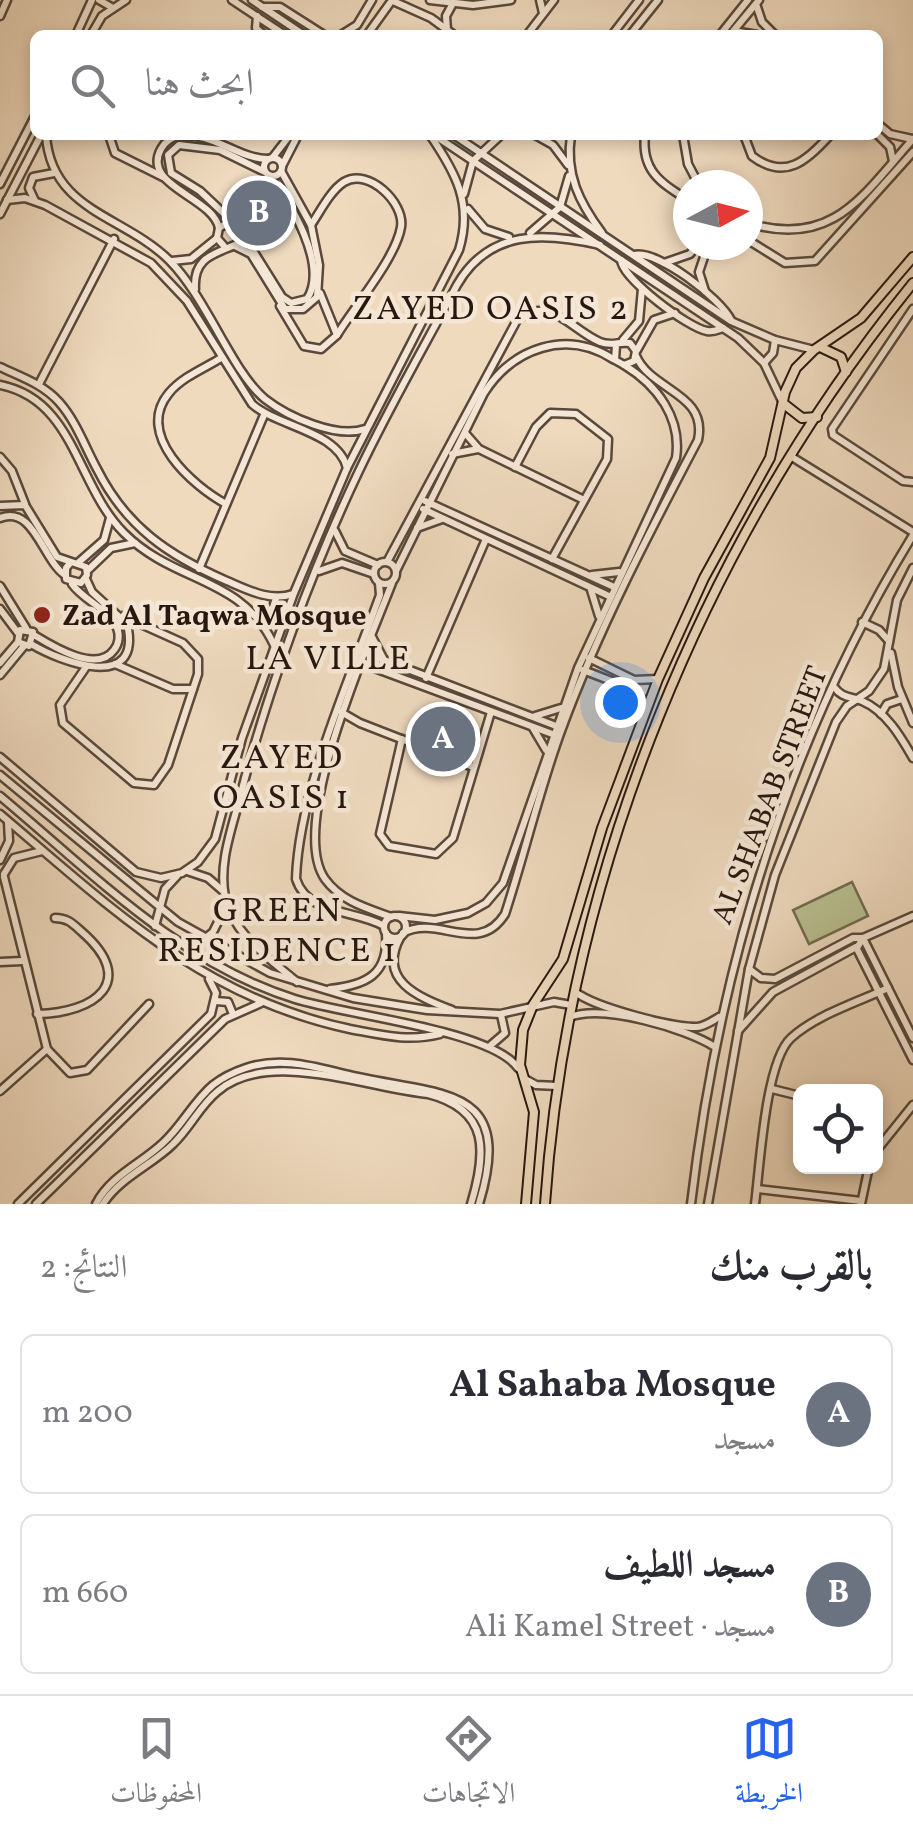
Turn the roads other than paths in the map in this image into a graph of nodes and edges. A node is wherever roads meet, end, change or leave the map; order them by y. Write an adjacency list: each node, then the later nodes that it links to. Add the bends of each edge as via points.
1 (4, 0): 19 (street)
2 (126, 0): 17 (street)
3 (232, 0): 20 (street)
4 (252, 0): 16 (street)
5 (375, 0): 13 (street); 27 (street)
6 (430, 0): 15 (street)
7 (510, 0): 15 (street)
8 (540, 0): 18 (street)
9 (554, 0): 18 (street)
10 (639, 0): 32 (street)
11 (658, 0): 33 (street)
12 (95, 1): 17 (street); 21 (street)
13 (392, 1): 28 (street); 29 (street)
14 (754, 1): 34 (street); 35 (street); 36 (street)
15 (453, 4): 30 (street, via 446,16)
16 (262, 7): 25 (street); 26 (street, via 280,7)
17 (113, 8): 22 (street)
18 (542, 15): 31 (street)
19 (0, 16)
20 (257, 16): 23 (street); 24 (street)
21 (79, 30)
22 (95, 30)
23 (258, 30)
24 (278, 30)
25 (296, 30)
26 (316, 30)
27 (350, 30)
28 (372, 30)
29 (447, 30)
30 (450, 30)
31 (531, 30)
32 (616, 30)
33 (633, 30)
34 (725, 30)
35 (734, 30)
36 (770, 30)
37 (30, 126): 72 (street)
38 (883, 128): 39 (street)
39 (913, 139): 63 (street)
40 (41, 140): 75 (street)
41 (45, 140): 68 (street)
42 (111, 140): 71 (street, via 115,153)
43 (169, 140): 71 (street, via 158,156)
44 (178, 140): 59 (street)
45 (222, 140): 62 (street)
46 (286, 140): 62 (street)
47 (296, 140): 66 (street)
48 (434, 140): 74 (street)
49 (440, 140): 64 (street)
50 (462, 140): 60 (street)
51 (495, 140): 60 (street)
52 (544, 140): 65 (street)
53 (570, 140): 65 (street)
54 (645, 140): 73 (street, via 648,169)
55 (684, 140): 67 (street)
56 (746, 140): 57 (street, via 752,156 779,169 802,164)
57 (825, 140)
58 (883, 140): 63 (street)
59 (179, 145): 69 (street, via 168,154); 70 (street, via 220,150)
60 (480, 152): 64 (street); 77 (street)
61 (913, 152): 91 (street)
62 (270, 158): 66 (street); 70 (street)
63 (894, 160): 82 (street, via 851,208)
64 (473, 161): 74 (street); 79 (street)
65 (569, 168): 77 (street); 89 (street, via 582,204)
66 (281, 169): 70 (street); 81 (street)
67 (691, 170)
68 (54, 173): 76 (street, via 33,177); 100 (street, via 73,199)
69 (171, 173): 71 (street); 80 (street)
70 (267, 174): 107 (street, via 297,216)
71 (162, 178): 83 (street, via 213,212)
72 (0, 184)
73 (673, 191)
74 (464, 199): 87 (street, via 485,229); 104 (street, via 464,235)
75 (7, 200): 76 (street); 78 (street)
76 (34, 200): 90 (street)
77 (560, 207): 79 (street); 89 (street)
78 (0, 214)
79 (554, 214): 87 (street); 92 (street)
80 (236, 224): 83 (street); 86 (street)
81 (311, 225): 107 (street); 117 (street, via 352,178 393,199 401,216 398,238)
82 (823, 225): 85 (street); 91 (street, via 833,231)
83 (219, 228): 88 (street)
84 (763, 228): 85 (street)
85 (774, 231): 96 (street, via 767,241)
86 (242, 233): 94 (street); 111 (street)
87 (520, 236): 92 (street); 106 (street, via 475,259)
88 (218, 238): 93 (street); 100 (street, via 191,260)
89 (606, 238): 97 (street)
90 (114, 239): 122 (street, via 176,287); 134 (street)
91 (834, 243): 96 (street, via 805,265)
92 (600, 245): 99 (street)
93 (224, 246): 94 (street); 109 (street, via 198,267)
94 (235, 246): 111 (street, via 251,254)
95 (763, 250): 96 (street)
96 (770, 254)
97 (632, 255): 103 (street); 114 (street)
98 (913, 257): 124 (main road, via 862,318)
99 (621, 259): 108 (street, via 626,276); 116 (street)
100 (169, 260): 109 (street)
101 (675, 260): 103 (street)
102 (703, 260): 110 (street)
103 (664, 263): 110 (street)
104 (447, 280): 106 (street); 139 (street)
105 (913, 282): 132 (main road)
106 (457, 285): 141 (street)
107 (317, 287): 111 (street, via 302,302); 117 (street)
108 (641, 288): 113 (street); 121 (street, via 640,321)
109 (196, 290): 118 (street)
110 (705, 292): 114 (street)
111 (280, 299): 117 (street, via 304,346 320,349)
112 (913, 308): 155 (street, via 832,429 833,436)
113 (677, 312): 116 (street, via 702,329); 125 (street, via 654,320)
114 (731, 321): 119 (street)
115 (578, 328): 120 (street); 121 (street); 123 (street, via 539,309 517,320)
116 (723, 328): 129 (street)
117 (336, 334)
118 (225, 338): 122 (street); 142 (street, via 252,384 273,404 339,432)
119 (775, 340): 124 (street); 129 (street)
120 (573, 344): 127 (street); 128 (street)
121 (618, 344): 125 (street, via 630,343); 128 (street)
122 (214, 345): 126 (street)
123 (501, 348): 127 (street); 144 (street)
124 (816, 349): 132 (main road, via 834,351); 136 (main road, via 790,380)
125 (636, 354): 130 (street); 135 (street, via 646,371)
126 (222, 358): 138 (street); 159 (street, via 167,395 158,420 179,467)
127 (516, 358): 143 (street, via 493,380)
128 (615, 360): 130 (street)
129 (764, 363): 136 (street)
130 (624, 365): 137 (street)
131 (0, 367): 134 (street)
132 (846, 372): 140 (main road)
133 (0, 385): 154 (street, via 51,412)
134 (39, 385): 153 (street, via 71,417)
135 (683, 398): 137 (street); 147 (street, via 700,421)
136 (784, 404): 140 (main road, via 802,418); 187 (main road, via 770,458)
137 (667, 408): 145 (street)
138 (264, 414): 152 (street, via 332,445); 159 (street)
139 (374, 416): 141 (street); 142 (street)
140 (817, 417): 150 (main road)
141 (385, 422): 166 (street)
142 (366, 428): 152 (street)
143 (464, 432): 144 (street); 146 (street)
144 (455, 440): 148 (street); 160 (street)
145 (678, 445): 147 (street); 181 (street, via 668,481)
146 (479, 449): 148 (street); 151 (street)
147 (694, 449): 193 (street)
148 (452, 454): 156 (street)
149 (0, 457): 158 (street)
150 (792, 457): 168 (street); 186 (main road)
151 (515, 466): 157 (street); 157 (street, via 542,419 559,411 576,414 604,433 610,446)
152 (347, 468): 194 (street)
153 (98, 473): 154 (street); 178 (street, via 140,531)
154 (87, 479): 163 (street)
155 (913, 482)
156 (437, 485): 160 (street); 162 (street)
157 (584, 500): 173 (street)
158 (26, 504): 161 (street); 165 (street)
159 (226, 504): 178 (street)
160 (422, 504): 162 (street); 167 (street); 175 (street)
161 (0, 506)
162 (444, 514): 167 (street); 169 (street); 171 (street)
163 (110, 517): 170 (street); 174 (street, via 104,540)
164 (0, 518): 165 (street)
165 (28, 518): 174 (street, via 57,557); 183 (street)
166 (334, 527): 176 (street, via 345,552); 180 (street)
167 (416, 529): 179 (street)
168 (913, 533): 201 (street, AL SHABAB STREET)
169 (486, 539): 172 (street); 215 (street)
170 (136, 543): 184 (street, via 111,548); 200 (street, via 168,566 240,599)
171 (524, 546): 172 (street); 173 (street)
172 (520, 554): 191 (street)
173 (552, 559): 185 (street)
174 (75, 562): 183 (street); 184 (street)
175 (388, 562): 176 (street); 179 (street)
176 (378, 565): 182 (street)
177 (913, 568): 204 (street, AL SHABAB STREET, via 897,600)
178 (199, 569): 195 (street)
179 (396, 571): 188 (street)
180 (318, 572): 182 (street, via 342,562); 220 (street)
181 (620, 572): 185 (street); 193 (street)
182 (374, 574): 189 (street)
183 (65, 575): 190 (street)
184 (86, 575): 190 (street); 198 (street, via 92,592)
185 (588, 575): 193 (street)
186 (726, 575): 187 (main road); 245 (main road, via 661,714)
187 (704, 578): 216 (main road)
188 (392, 582): 189 (street); 202 (street)
189 (379, 583): 206 (street)
190 (72, 584): 198 (street)
191 (587, 585): 196 (street); 199 (street)
192 (0, 586): 203 (street, via 27,629)
193 (616, 588): 196 (street)
194 (294, 593): 195 (street); 205 (street)
195 (276, 598): 200 (street, via 271,614)
196 (612, 598): 199 (street); 207 (street)
197 (0, 609): 203 (street)
198 (116, 615): 211 (street, via 119,636); 211 (street, via 129,642); 218 (street, via 189,646 199,667)
199 (599, 617): 207 (street)
200 (260, 618): 205 (street)
201 (862, 622): 204 (street); 217 (street, AL SHABAB STREET)
202 (372, 637): 206 (street); 208 (street)
203 (25, 640): 210 (street); 211 (street); 212 (street); 214 (street)
204 (890, 644): 222 (street); 223 (street, AL SHABAB STREET, via 884,670)
205 (274, 646): 219 (street)
206 (362, 652): 208 (street); 209 (street)
207 (587, 656): 213 (street); 216 (street, via 634,680)
208 (384, 661): 215 (street)
209 (358, 662): 221 (street); 226 (street)
210 (0, 663)
211 (108, 663): 212 (street); 218 (street, via 173,689)
212 (86, 667): 218 (street, via 60,705 60,718 140,787 154,786 164,774)
213 (582, 669): 224 (street, via 632,689); 225 (street); 234 (street)
214 (0, 675)
215 (426, 678): 221 (street)
216 (658, 678): 224 (main road)
217 (833, 686): 223 (street, via 843,697); 248 (street, AL SHABAB STREET)
218 (193, 689)
219 (259, 689): 220 (street); 255 (street, via 214,839)
220 (271, 693): 264 (street, via 227,846)
221 (458, 694): 227 (street); 229 (street)
222 (902, 699): 228 (street); 231 (street)
223 (860, 700): 228 (street); 253 (street, AL SHABAB STREET, via 836,722)
224 (648, 706): 244 (main road)
225 (562, 708): 229 (street); 234 (street)
226 (340, 711): 230 (street); 232 (street)
227 (491, 712): 233 (street); 239 (street)
228 (881, 714): 238 (street)
229 (531, 717): 234 (street)
230 (336, 723): 232 (street); 249 (street, via 314,816); 250 (street)
231 (913, 723)
232 (360, 724): 235 (street)
233 (532, 727): 234 (street); 236 (street)
234 (557, 731): 236 (street); 269 (street)
235 (402, 740): 239 (street); 239 (street, via 380,825 389,846 429,854 449,845)
236 (546, 750): 267 (street, via 510,869)
237 (0, 757): 257 (street)
238 (913, 758)
239 (473, 767)
240 (0, 774): 260 (street)
241 (0, 796): 242 (street)
242 (12, 807): 243 (street); 262 (street)
243 (4, 817): 246 (street); 247 (street)
244 (602, 828): 245 (main road); 251 (main road)
245 (619, 833): 254 (main road)
246 (43, 851): 252 (street); 266 (street)
247 (6, 852): 252 (street); 256 (street)
248 (764, 855): 253 (street); 259 (street, AL SHABAB STREET)
249 (314, 856): 250 (street); 263 (street)
250 (299, 857): 270 (street, via 299,889)
251 (593, 857): 254 (main road, via 604,857); 296 (main road, via 563,959)
252 (13, 859): 256 (street)
253 (780, 862): 261 (street, AL SHABAB STREET)
254 (608, 867): 291 (main road)
255 (188, 871): 258 (street); 264 (street)
256 (2, 872): 265 (street)
257 (136, 872): 258 (street); 260 (street)
258 (178, 875): 271 (street)
259 (757, 876): 261 (street); 303 (street, AL SHABAB STREET)
260 (128, 882): 271 (street)
261 (773, 883): 286 (street, AL SHABAB STREET)
262 (106, 884): 266 (street); 276 (street)
263 (335, 891): 270 (street); 272 (street)
264 (224, 892): 268 (street)
265 (2, 894): 284 (street)
266 (97, 894): 287 (street)
267 (493, 896): 269 (street); 273 (street)
268 (226, 902): 280 (street, via 220,924); 288 (street, via 250,941)
269 (508, 905): 279 (street, via 494,928)
270 (326, 906): 277 (street)
271 (160, 908): 276 (street); 280 (street)
272 (395, 916): 273 (street); 277 (street); 278 (street, via 406,926)
273 (458, 916): 279 (street)
274 (913, 916): 281 (street)
275 (55, 918): 298 (street, via 68,920 103,950 110,972 93,1002)
276 (155, 926): 282 (street)
277 (385, 930): 278 (street); 290 (street, via 384,960 374,977)
278 (402, 934): 279 (street, via 422,927); 300 (street, via 393,962 399,981 414,995)
279 (464, 935)
280 (204, 939): 282 (street); 288 (street)
281 (864, 940): 283 (street); 286 (street, via 853,938 775,978); 289 (street)
282 (190, 950): 304 (street, via 292,998)
283 (858, 950): 292 (street); 305 (street, via 773,992)
284 (22, 961): 285 (street); 298 (street)
285 (0, 962)
286 (749, 969): 305 (street, AL SHABAB STREET)
287 (208, 978): 293 (street); 294 (street)
288 (297, 982): 290 (street)
289 (888, 988): 292 (street); 306 (street)
290 (323, 989): 300 (street)
291 (574, 991): 297 (main road); 303 (street, via 590,1002 677,1024 701,1026)
292 (879, 992): 310 (street); 313 (street, via 792,1037 780,1054)
293 (216, 1001): 299 (street, via 228,1002); 317 (street, via 206,1020)
294 (260, 1002): 299 (street); 304 (street, via 397,1038)
295 (149, 1004): 309 (street, via 82,1074 70,1073)
296 (533, 1004): 297 (street); 301 (street); 311 (main road, via 521,1041)
297 (571, 1006): 302 (main road)
298 (38, 1014): 309 (street)
299 (233, 1014): 318 (street)
300 (462, 1014): 301 (street)
301 (500, 1014): 307 (street, via 506,1033)
302 (569, 1017): 308 (street, via 598,1010); 312 (main road)
303 (720, 1017): 308 (street, AL SHABAB STREET)
304 (442, 1033): 307 (street)
305 (736, 1033): 322 (street, AL SHABAB STREET)
306 (913, 1038)
307 (492, 1046): 311 (street)
308 (715, 1047): 321 (street, AL SHABAB STREET)
309 (47, 1050): 314 (street)
310 (913, 1060)
311 (522, 1076): 312 (street); 333 (main road, via 534,1112)
312 (557, 1086): 334 (main road)
313 (772, 1089): 315 (street); 326 (street)
314 (0, 1090)
315 (793, 1094)
316 (913, 1106): 319 (street)
317 (111, 1112): 318 (street); 328 (street)
318 (120, 1122): 329 (street)
319 (883, 1133)
320 (484, 1139): 330 (street, via 461,1110 428,1094 294,1070 263,1071 231,1078 201,1104 176,1141); 331 (street); 332 (street, via 490,1164)
321 (698, 1150): 322 (street); 323 (street, AL SHABAB STREET)
322 (716, 1151): 324 (street, AL SHABAB STREET)
323 (695, 1174): 324 (street); 335 (street, AL SHABAB STREET)
324 (712, 1174): 336 (street, AL SHABAB STREET)
325 (867, 1174): 327 (street)
326 (757, 1189): 327 (street); 337 (street)
327 (861, 1202)
328 (18, 1204)
329 (36, 1204)
330 (99, 1204)
331 (471, 1204)
332 (479, 1204)
333 (526, 1204)
334 (545, 1204)
335 (691, 1204)
336 (708, 1204)
337 (755, 1204)

